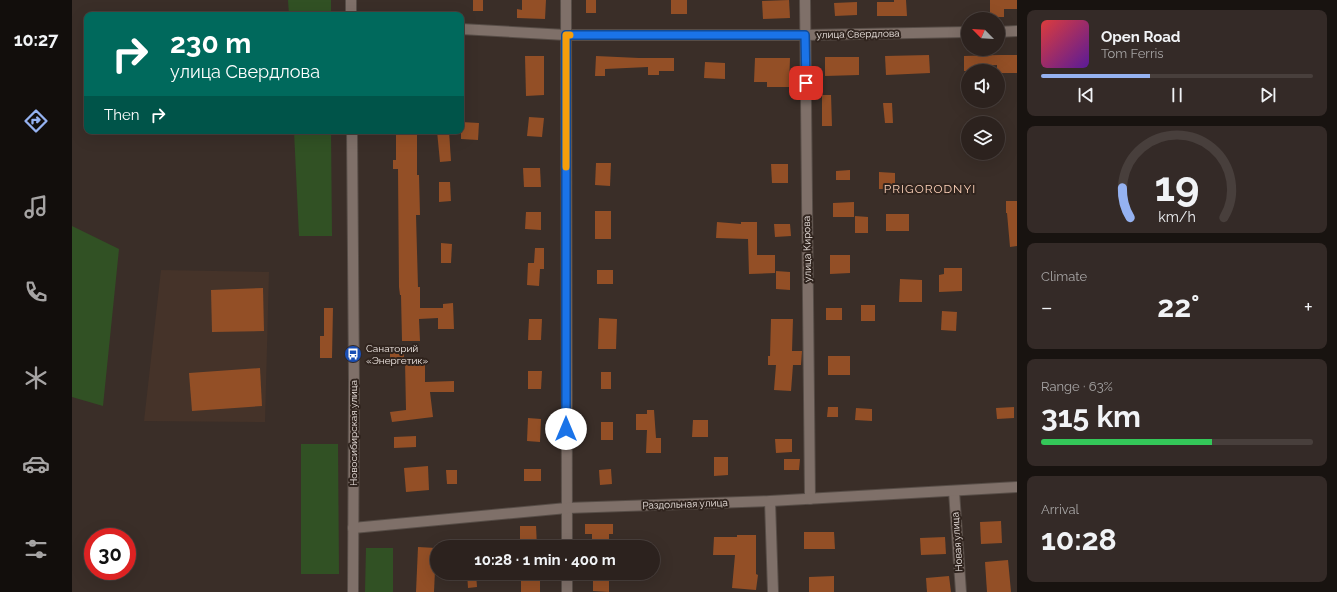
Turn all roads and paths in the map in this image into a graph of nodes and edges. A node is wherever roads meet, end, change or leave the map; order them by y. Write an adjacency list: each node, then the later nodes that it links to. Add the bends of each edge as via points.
1 (351, 0): 4 (street)
2 (566, 0): 9 (street)
3 (805, 0): 10 (street, улица Кирова)
4 (351, 12)
5 (464, 29): 9 (street, улица Свердлова)
6 (1017, 31): 8 (street)
7 (961, 32): 10 (street, улица Свердлова)
8 (1005, 32)
9 (566, 35): 10 (street, улица Свердлова); 16 (street)
10 (805, 35): 14 (street, улица Кирова)
11 (352, 134): 17 (street, Новосибирская улица)
12 (1017, 488): 13 (street, Раздольная улица)
13 (954, 491): 14 (street, Раздольная улица); 23 (street, Новая улица)
14 (810, 499): 15 (street, Раздольная улица)
15 (770, 501): 16 (street, Раздольная улица); 22 (street)
16 (567, 508): 17 (street, Раздольная улица); 18 (street)
17 (353, 528): 20 (street, Новосибирская улица)
18 (567, 540)
19 (567, 580): 21 (street)
20 (353, 592)
21 (567, 592)
22 (773, 592)
23 (960, 592)

